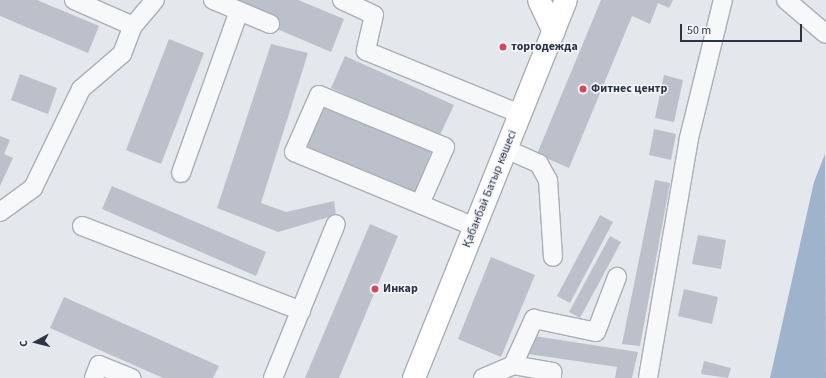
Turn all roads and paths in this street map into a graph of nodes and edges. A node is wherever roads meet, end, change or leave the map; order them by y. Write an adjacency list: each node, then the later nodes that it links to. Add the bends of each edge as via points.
1 (74, 0): 11 (lane)
2 (155, 0): 11 (lane)
3 (213, 0): 9 (lane)
4 (342, 0): 14 (lane, via 374,15 366,51)
5 (539, 0): 12 (main road)
6 (566, 0): 12 (main road, Қабанбай Батыр көшесі)
7 (723, 0): 32 (lane, via 690,138)
8 (786, 0): 13 (lane)
9 (239, 11): 10 (lane); 16 (lane)
10 (270, 24)
11 (133, 26): 18 (lane, via 122,54 81,89 33,188)
12 (554, 32): 14 (main road, Қабанбай Батыр көшесі)
13 (826, 34)
14 (520, 114): 15 (main road, Қабанбай Батыр көшесі)
15 (506, 149): 21 (main road, Қабанбай Батыр көшесі); 22 (lane, via 539,164 548,180)
16 (181, 173)
17 (420, 204): 17 (lane, via 294,152 320,95 445,147); 21 (lane)
18 (0, 212)
19 (336, 224): 24 (lane)
20 (82, 226): 24 (lane)
21 (475, 227): 26 (main road, Қабанбай Батыр көшесі)
22 (553, 257)
23 (617, 277): 25 (lane, via 596,332 534,319)
24 (301, 311): 29 (lane)
25 (513, 365): 30 (lane); 31 (lane, via 552,372)
26 (418, 377)
27 (94, 378): 28 (lane, via 99,365)
28 (131, 378)
29 (273, 378)
30 (483, 378)
31 (552, 378)
32 (648, 378)

